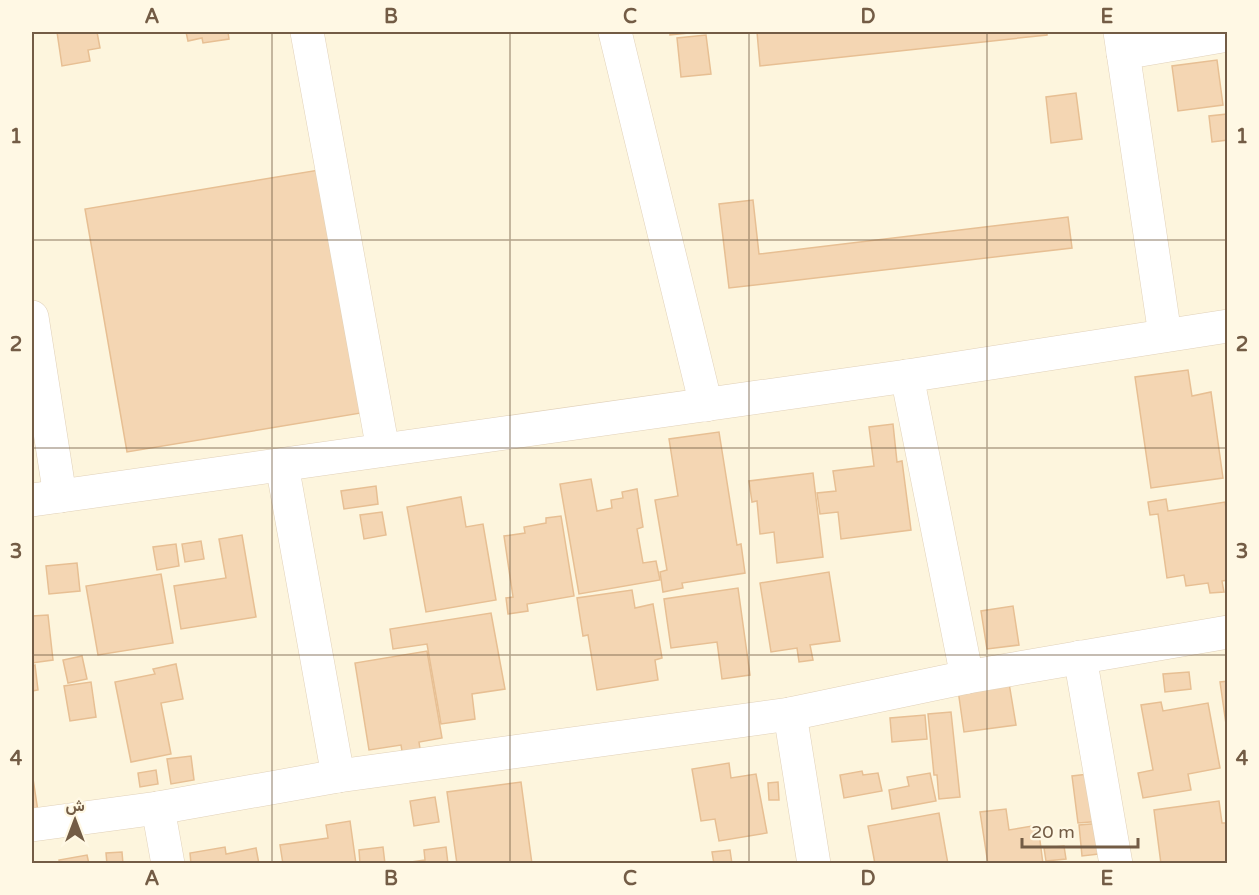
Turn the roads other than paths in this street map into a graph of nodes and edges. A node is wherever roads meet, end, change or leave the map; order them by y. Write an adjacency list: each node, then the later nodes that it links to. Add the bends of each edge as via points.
1 (307, 32): 10 (street)
2 (615, 32): 9 (street)
3 (1227, 35): 4 (street)
4 (1122, 42): 7 (street)
5 (32, 317): 12 (street)
6 (1227, 326): 7 (street)
7 (1164, 335): 8 (street)
8 (907, 376): 9 (street); 15 (street)
9 (706, 405): 10 (street)
10 (383, 450): 11 (street)
11 (282, 465): 12 (street); 17 (street)
12 (46, 498)
13 (1227, 632): 14 (street)
14 (1080, 657): 15 (street); 22 (street)
15 (966, 677): 16 (street)
16 (790, 714): 17 (street); 21 (street)
17 (338, 776): 18 (street)
18 (158, 808): 19 (street); 20 (street)
19 (32, 825)
20 (168, 864)
21 (814, 864)
22 (1116, 864)

